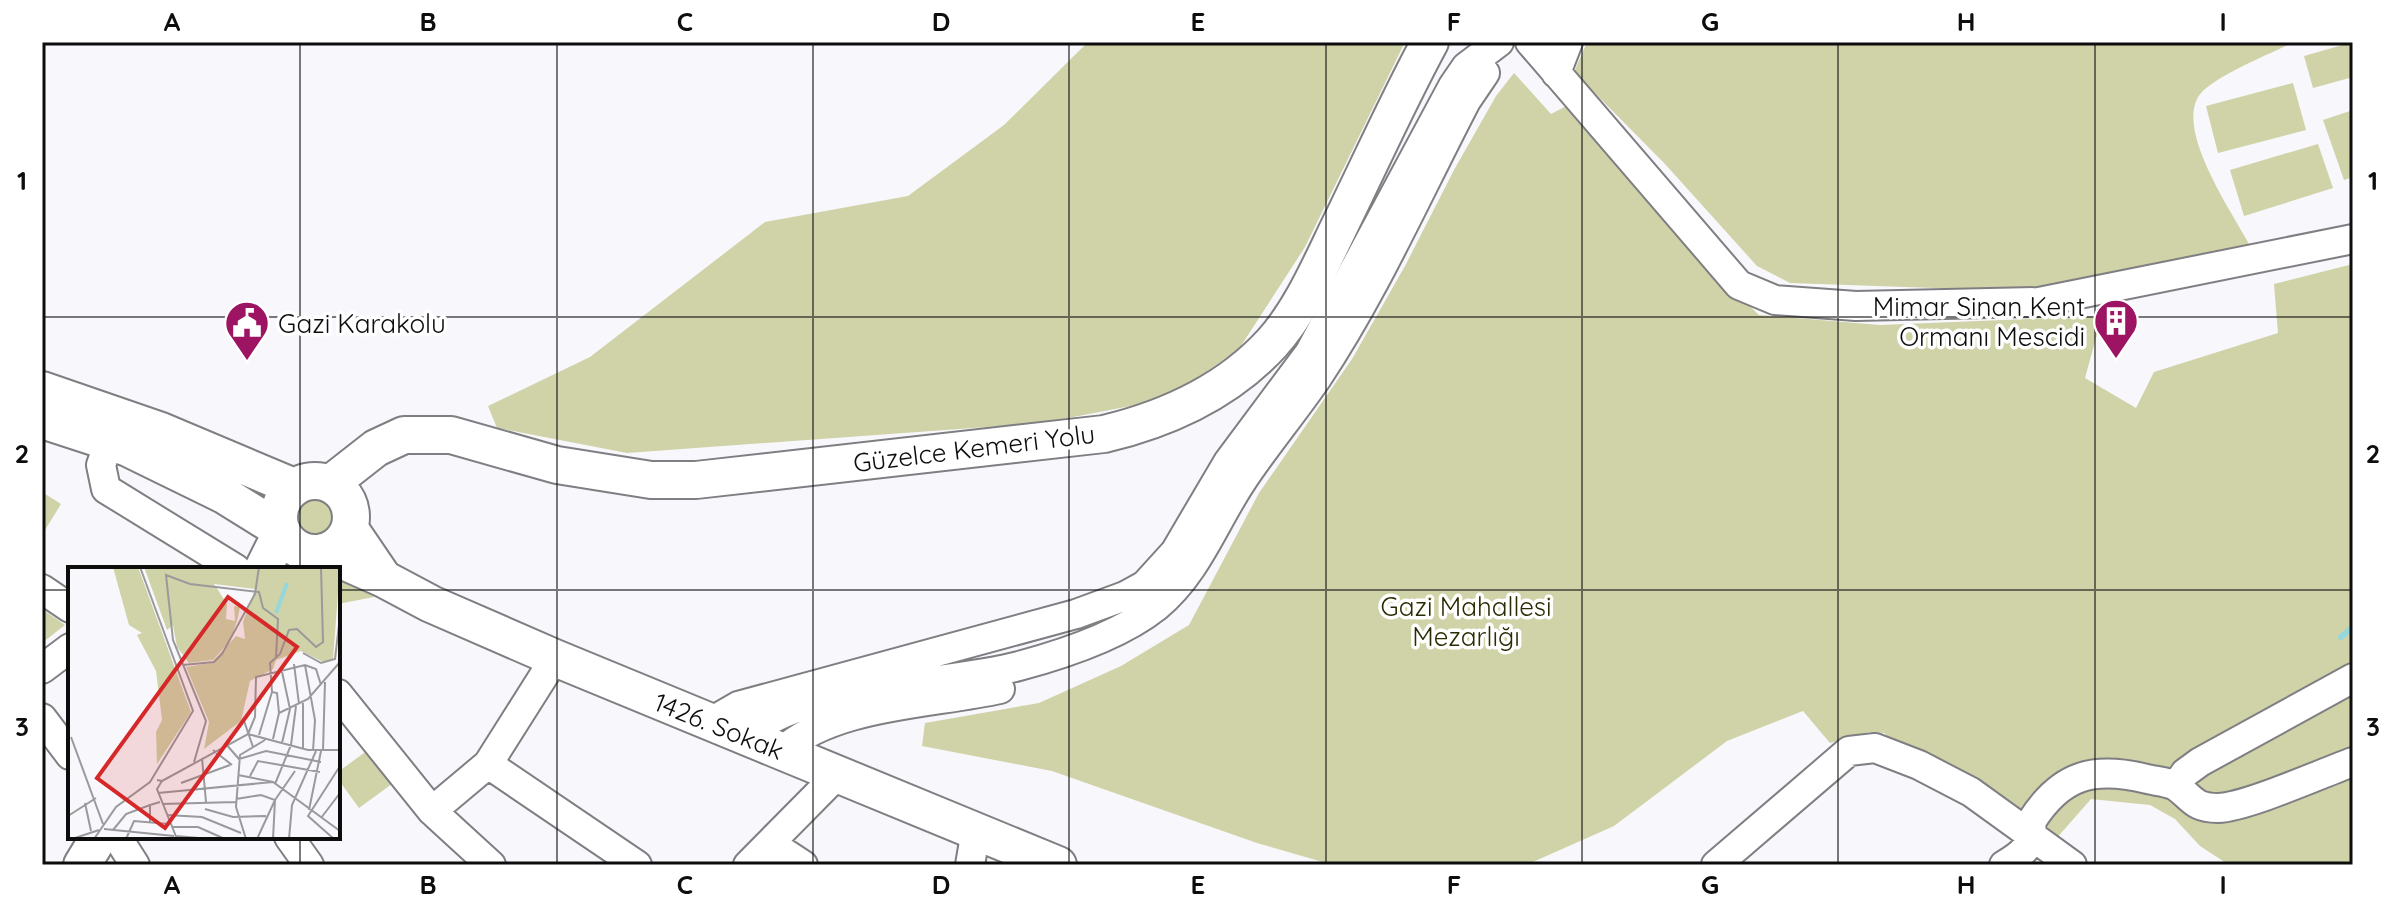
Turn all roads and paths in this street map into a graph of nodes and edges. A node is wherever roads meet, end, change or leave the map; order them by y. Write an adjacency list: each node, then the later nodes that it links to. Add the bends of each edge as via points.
1 (1430, 42): 11 (main road, Güzelce Kemeri Yolu, via 1313,281 1272,343 1183,409 1149,423 1104,434 696,480 609,475 451,435 404,435 376,448)
2 (1499, 42): 19 (street, via 1466,67 1439,108 1310,352 1228,462 1175,552 1145,585)
3 (1511, 42): 20 (street, via 1466,101 1316,379 1240,484 1181,584)
4 (1530, 42): 6 (street)
5 (1568, 42): 6 (street)
6 (1556, 73): 7 (street, via 1739,285 1775,300 1856,306 2039,302)
7 (2353, 239)
8 (42, 390): 12 (main road, via 161,431)
9 (42, 420): 10 (main road)
10 (109, 442): 13 (main road, via 224,495); 15 (street, via 101,465 106,489)
11 (330, 484): 12 (main road, via 315,480); 14 (main road, via 350,506)
12 (294, 487): 13 (main road, via 280,507)
13 (282, 531): 14 (main road, via 299,549); 16 (main road)
14 (324, 550): 22 (main road, 1426. Sokak)
15 (233, 567)
16 (264, 567)
17 (42, 589): 18 (street)
18 (68, 607)
19 (1076, 614): 20 (street); 27 (street, via 738,706 719,717)
20 (1109, 642): 27 (street, via 1019,666 797,708); 29 (street, via 999,689 815,728)
21 (68, 650): 23 (street)
22 (555, 658): 27 (main road, 1426. Sokak); 31 (street)
23 (42, 669)
24 (2353, 678): 33 (street, via 2200,762)
25 (340, 696): 34 (street)
26 (42, 718): 28 (street)
27 (730, 731): 29 (main road, 1426. Sokak)
28 (68, 752)
29 (781, 752): 32 (main road, 1426. Sokak)
30 (2353, 762): 33 (street, via 2222,808 2190,802)
31 (488, 764): 34 (street); 43 (street)
32 (838, 774): 37 (street); 38 (main road, 1426. Sokak)
33 (2176, 786): 35 (street, via 2124,773 2087,774 2062,786 2041,807 2031,822)
34 (432, 811): 42 (street)
35 (2033, 836): 47 (street, via 1971,792 1875,748 1849,751); 48 (street, via 2024,853); 49 (street)
36 (290, 839): 41 (street)
37 (771, 844): 44 (street); 45 (street)
38 (973, 848): 46 (main road, 1426. Sokak)
39 (117, 849): 40 (main road)
40 (82, 865)
41 (309, 865)
42 (491, 865)
43 (637, 865)
44 (748, 865)
45 (803, 865)
46 (1058, 865)
47 (1716, 865)
48 (2004, 865)
49 (2072, 865)

